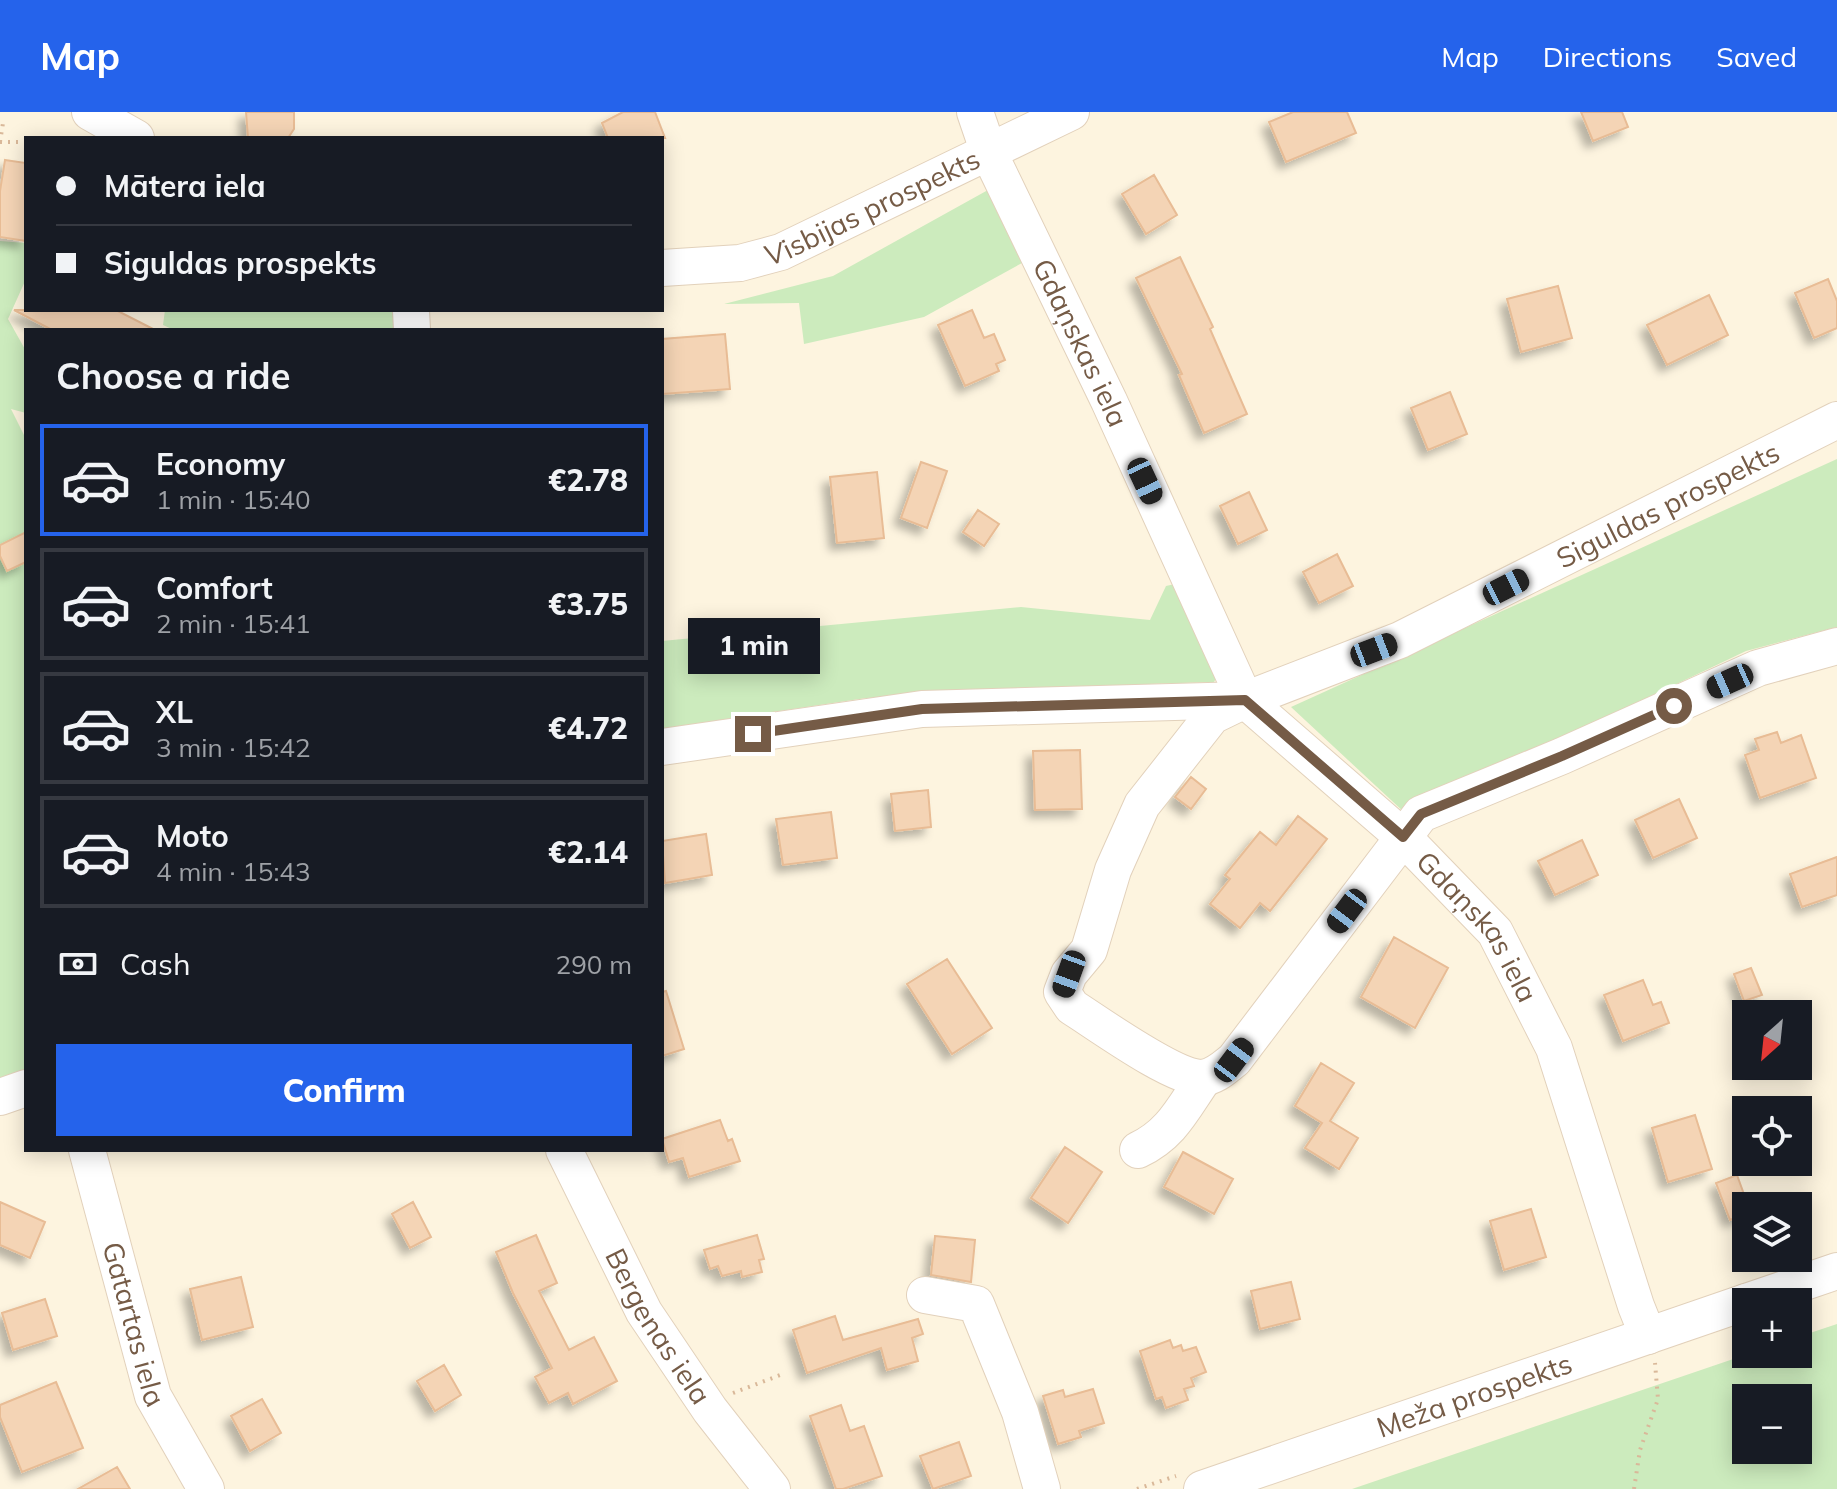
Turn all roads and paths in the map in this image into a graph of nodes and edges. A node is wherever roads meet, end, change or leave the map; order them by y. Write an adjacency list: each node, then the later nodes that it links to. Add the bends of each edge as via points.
1 (90, 112): 5 (street)
2 (975, 112): 8 (street, Gdaņskas iela)
3 (1071, 112): 8 (street, Visbijas prospekts)
4 (3, 123): 6 (path)
5 (132, 136)
6 (0, 142): 7 (path)
7 (24, 142)
8 (989, 153): 9 (street, Visbijas prospekts, via 781,252 740,263); 12 (street, Gdaņskas iela)
9 (664, 268)
10 (1837, 420): 12 (street, Siguldas prospekts, via 1400,640)
11 (1837, 646): 14 (street, via 1758,668 1421,814)
12 (1245, 700): 13 (street, Siguldas prospekts, via 922,709); 14 (street, Gdaņskas iela); 15 (street, via 1212,716 1142,805 1113,870 1089,950 1062,992 1072,1007 1179,1073)
13 (664, 747)
14 (1403, 837): 15 (street, via 1234,1060); 25 (street, Gdaņskas iela, via 1495,932 1554,1048)
15 (1204, 1078): 18 (street, via 1173,1124)
16 (24, 1089): 17 (street)
17 (0, 1097)
18 (1138, 1150)
19 (88, 1152): 28 (street, Gatartas iela, via 153,1396)
20 (565, 1152): 29 (street, Bergenas iela, via 644,1312)
21 (1837, 1271): 22 (street, Meža prospekts)
22 (1787, 1288)
23 (925, 1295): 30 (street, via 976,1304 1020,1412)
24 (1732, 1309): 25 (street, Meža prospekts)
25 (1652, 1348): 31 (street, Meža prospekts); 32 (path, via 1658,1399 1640,1450)
26 (783, 1374): 27 (path)
27 (730, 1394)
28 (206, 1489)
29 (772, 1489)
30 (1042, 1489)
31 (1202, 1489)
32 (1634, 1489)

